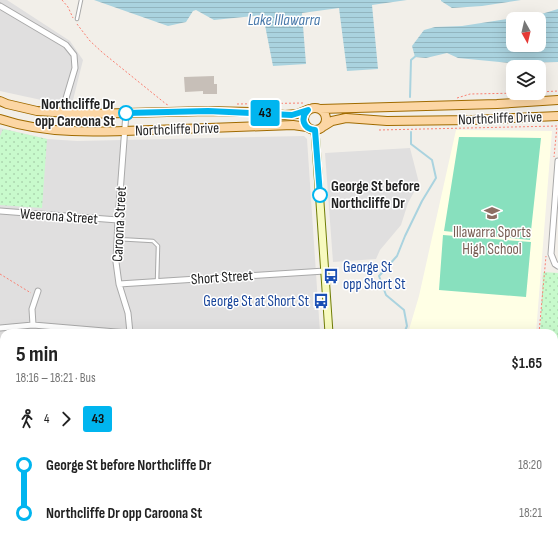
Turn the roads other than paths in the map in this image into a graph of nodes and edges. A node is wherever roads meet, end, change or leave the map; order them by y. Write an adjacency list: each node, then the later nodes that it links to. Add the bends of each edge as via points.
1 (81, 0): 3 (lane)
2 (0, 6): 8 (street, via 66,45 74,55 75,68)
3 (78, 19)
4 (558, 100): 7 (main road, Northcliffe Drive)
5 (0, 101): 8 (main road, Northcliffe Drive, via 37,111)
6 (307, 106): 7 (main road); 9 (main road, Northcliffe Drive, via 292,115 208,111); 13 (main road, via 303,118)
7 (320, 109): 12 (main road, via 326,116)
8 (63, 113): 9 (main road, Northcliffe Drive); 14 (street)
9 (126, 113): 16 (street, Caroona Street)
10 (558, 116): 12 (main road, Northcliffe Drive, via 386,121 346,118)
11 (0, 119): 14 (main road, Northcliffe Drive)
12 (324, 126): 15 (main road)
13 (307, 127): 15 (main road); 16 (main road, Northcliffe Drive, via 293,125)
14 (62, 130): 16 (main road, Northcliffe Drive)
15 (315, 130): 22 (main road)
16 (125, 131): 19 (street, Caroona Street)
17 (556, 159): 21 (street, via 550,254)
18 (0, 212): 19 (street, Weerona Street)
19 (118, 220): 20 (street, Caroona Street)
20 (117, 239): 23 (lane, via 153,241 158,246); 24 (street, Caroona Street, via 116,262)
21 (558, 266)
22 (325, 271): 23 (street, Short Street); 30 (main road)
23 (157, 282): 24 (street, Short Street)
24 (119, 284): 29 (street, Caroona Street, via 128,313)
25 (37, 293): 26 (street, via 32,308)
26 (33, 325): 27 (street); 28 (street)
27 (0, 328)
28 (81, 329)
29 (129, 329)
30 (329, 329)

